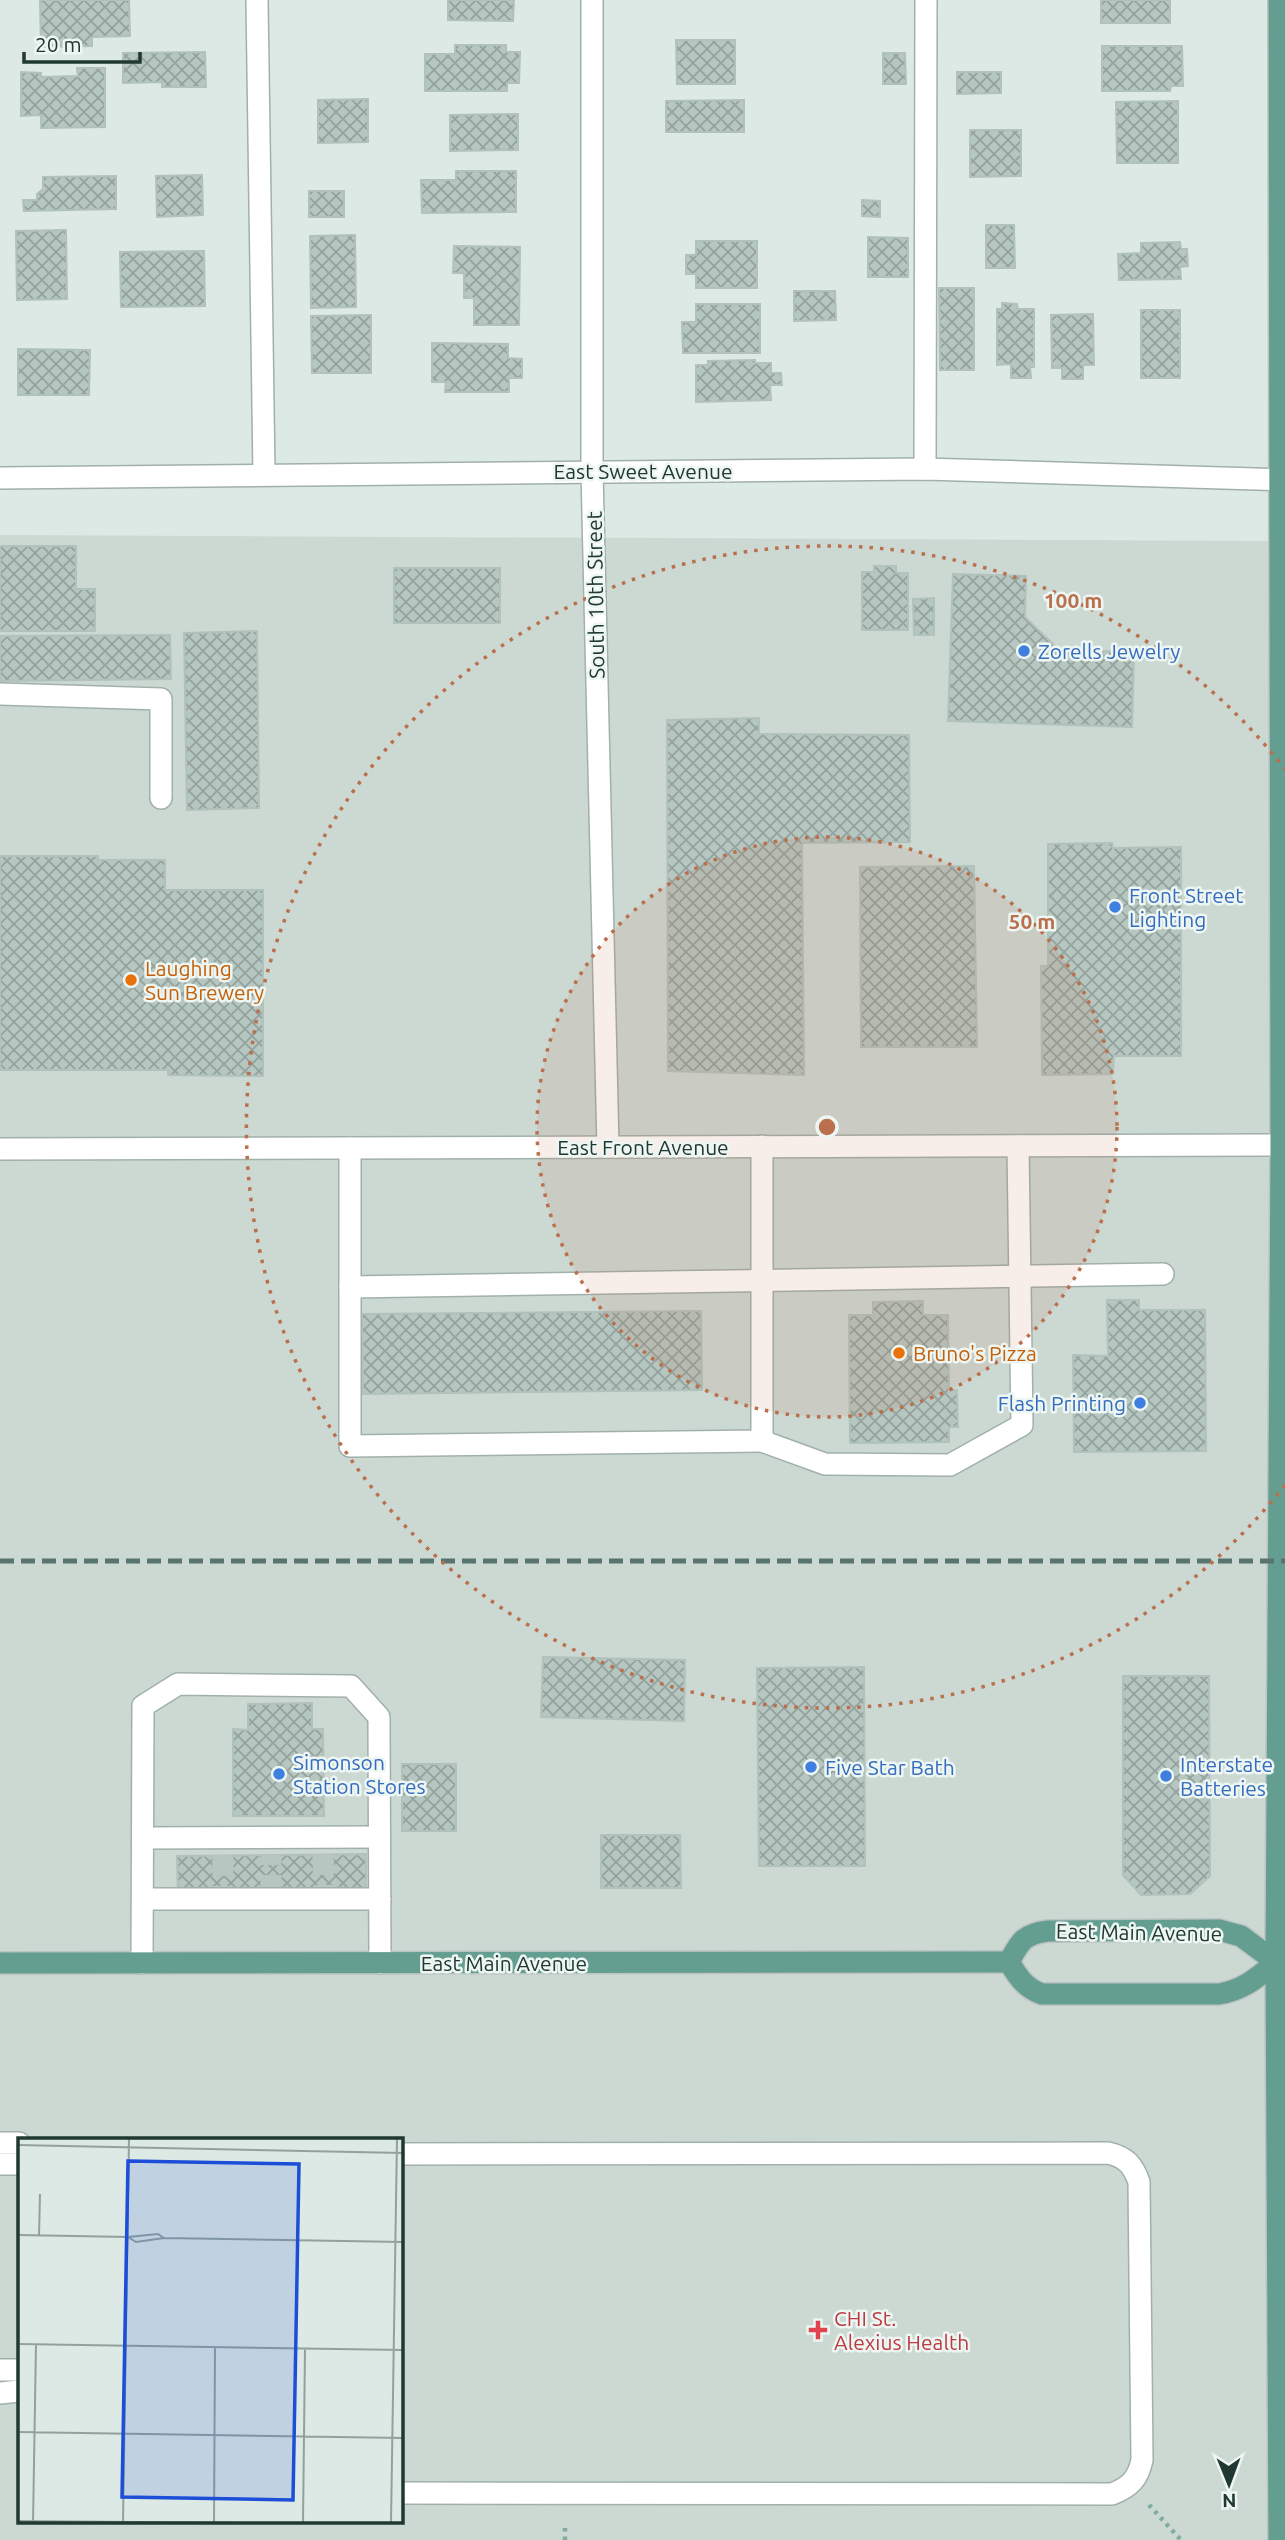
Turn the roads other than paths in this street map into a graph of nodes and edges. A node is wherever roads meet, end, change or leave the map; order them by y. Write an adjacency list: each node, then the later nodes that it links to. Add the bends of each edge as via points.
1 (257, 0): 7 (street)
2 (592, 0): 6 (street, South 10th Street)
3 (926, 0): 5 (street)
4 (1279, 0): 9 (main road)
5 (925, 469): 6 (street, East Sweet Avenue); 9 (street, East Sweet Avenue)
6 (592, 472): 7 (street, East Sweet Avenue); 16 (street, South 10th Street)
7 (264, 474): 8 (street, East Sweet Avenue)
8 (0, 478)
9 (1283, 480): 12 (main road)
10 (0, 694): 11 (street, via 161,699)
11 (161, 798)
12 (1282, 835): 13 (main road)
13 (1283, 1144): 15 (street, East Front Avenue); 29 (main road)
14 (762, 1146): 15 (street, East Front Avenue); 16 (street, East Front Avenue); 21 (street)
15 (1018, 1146): 20 (street)
16 (608, 1147): 17 (street, East Front Avenue)
17 (350, 1148): 18 (street, East Front Avenue); 22 (street)
18 (0, 1149)
19 (1163, 1275): 20 (street)
20 (1020, 1277): 21 (street); 23 (street, via 1022,1425 950,1465 825,1464)
21 (762, 1280): 22 (street); 23 (street)
22 (350, 1287): 23 (street, via 350,1446)
23 (762, 1441)
24 (379, 1836): 25 (street, via 323,1845 271,1846); 25 (street, via 379,1717 351,1686 178,1684 143,1706); 27 (street)
25 (143, 1838): 26 (street)
26 (143, 1899): 27 (street); 31 (street)
27 (380, 1899): 32 (street)
28 (1009, 1962): 29 (main road, via 1023,1983 1042,1994 1205,1994 1239,1989); 29 (main road, East Main Avenue, via 1021,1942 1037,1932 1219,1930 1250,1941); 32 (main road, East Main Avenue)
29 (1281, 1962): 38 (main road)
30 (0, 1963): 31 (main road, East Main Avenue)
31 (142, 1963): 32 (main road, East Main Avenue)
32 (380, 1963)
33 (0, 2143): 34 (street)
34 (18, 2143)
35 (402, 2154): 44 (street, via 1108,2152 1119,2156 1128,2161 1139,2182 1142,2460 1133,2483 1112,2494)
36 (0, 2164): 37 (street)
37 (18, 2164)
38 (1281, 2221): 39 (main road)
39 (1281, 2281): 45 (main road)
40 (0, 2370): 41 (street)
41 (18, 2370)
42 (18, 2391): 43 (street)
43 (0, 2393)
44 (402, 2493)
45 (1279, 2540)

